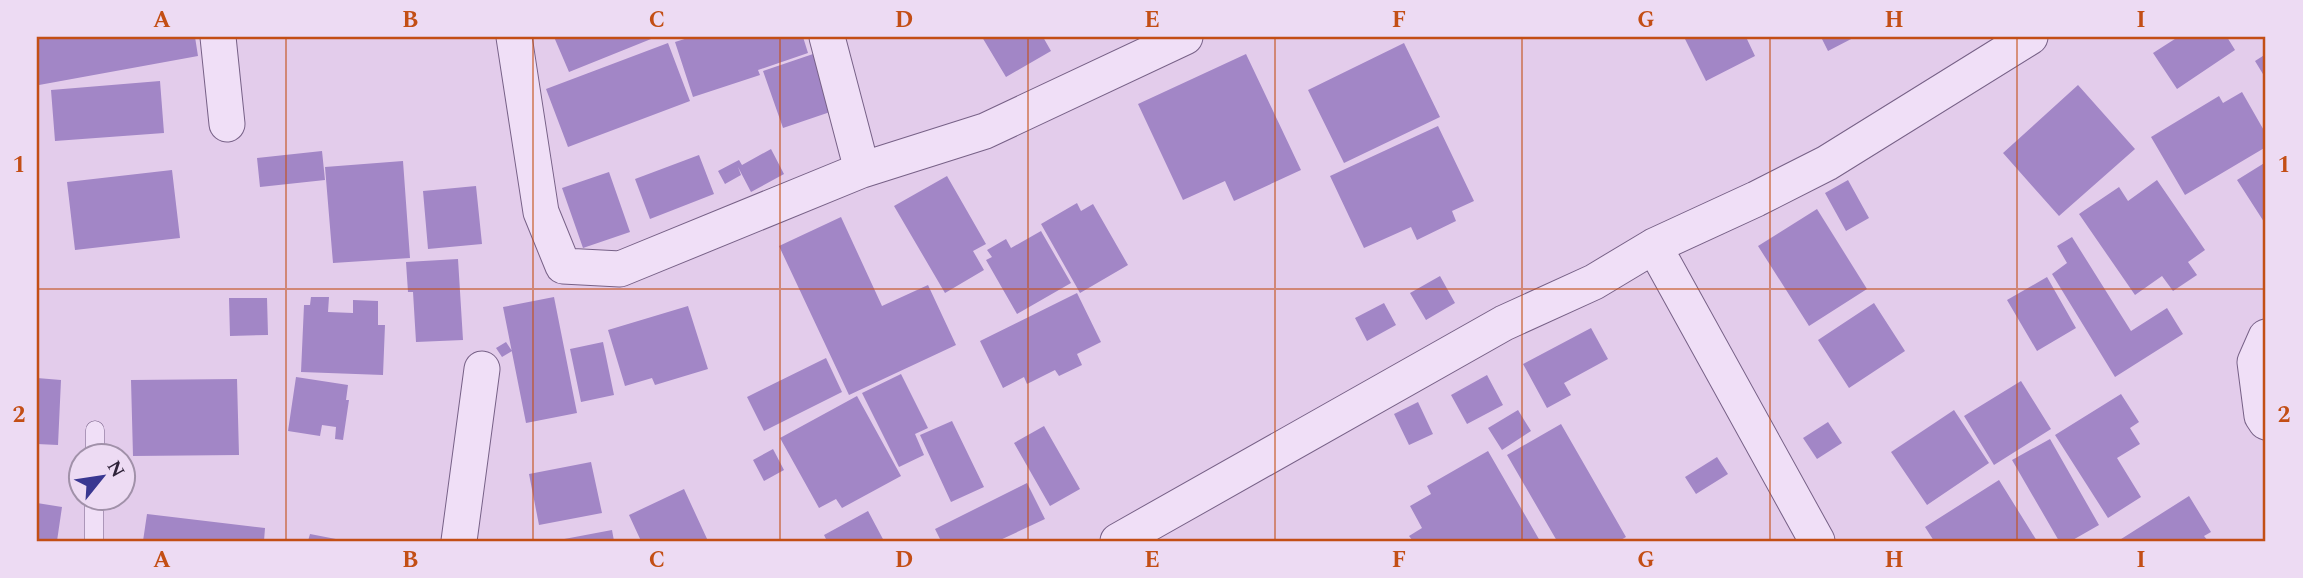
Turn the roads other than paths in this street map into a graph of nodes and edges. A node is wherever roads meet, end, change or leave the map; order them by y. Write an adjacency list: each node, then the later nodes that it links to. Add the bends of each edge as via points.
1 (218, 37): 6 (street)
2 (514, 37): 7 (street, via 541,212 563,266 620,269)
3 (827, 37): 7 (street)
4 (1185, 37): 7 (street, via 985,131)
5 (2020, 39): 8 (street, via 1827,163)
6 (227, 124)
7 (862, 170)
8 (1654, 246): 17 (street, via 1594,282 1504,323); 18 (street)
9 (2266, 337): 11 (street, via 2255,362)
10 (482, 369): 16 (street)
11 (2266, 422)
12 (95, 430): 13 (lane)
13 (95, 442)
14 (94, 512): 15 (lane)
15 (94, 541)
16 (459, 541)
17 (1118, 541)
18 (1817, 541)

